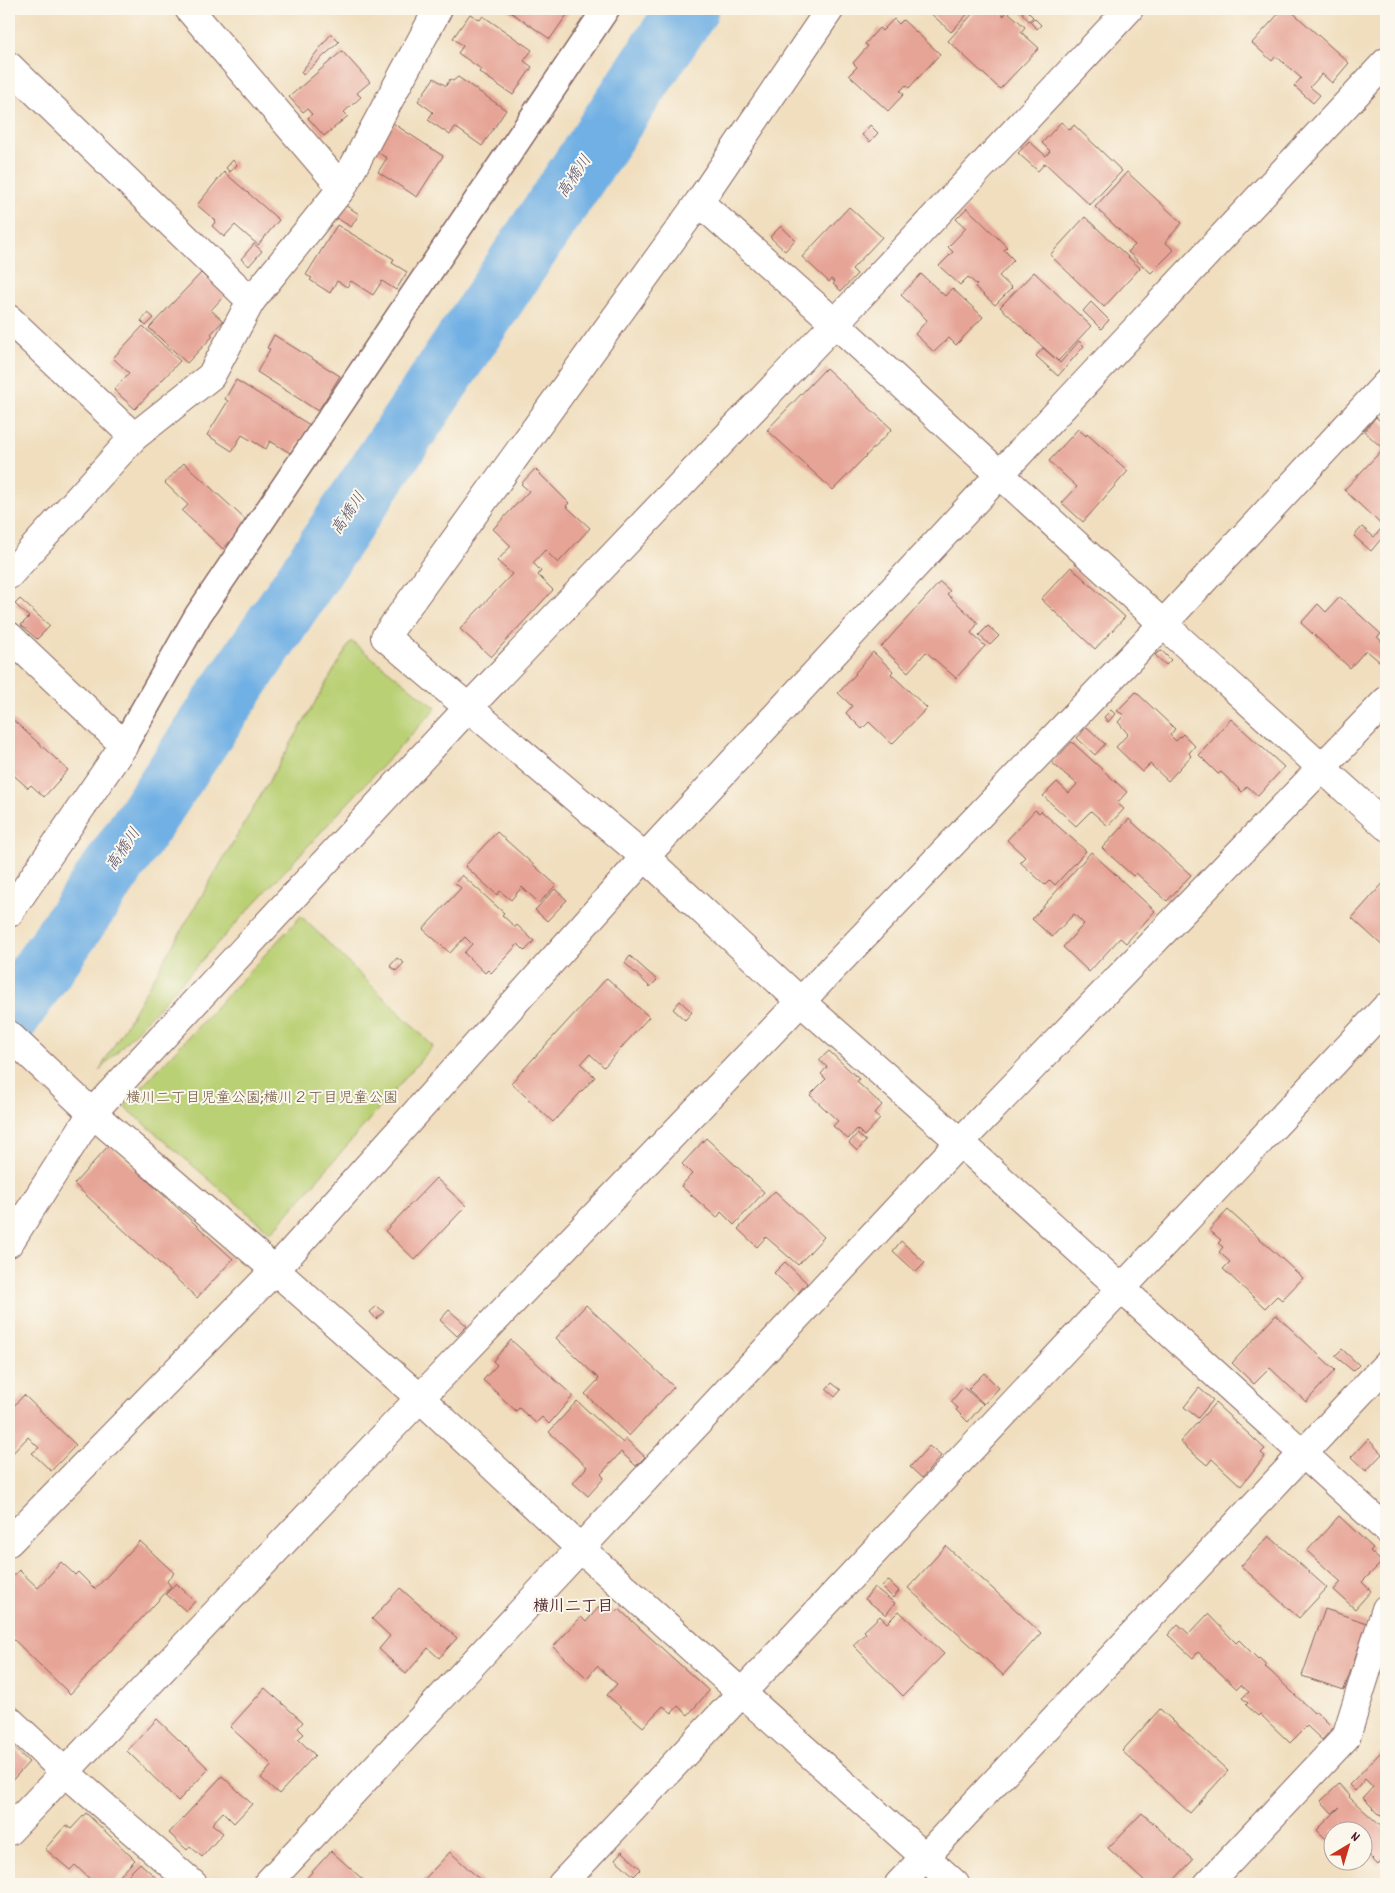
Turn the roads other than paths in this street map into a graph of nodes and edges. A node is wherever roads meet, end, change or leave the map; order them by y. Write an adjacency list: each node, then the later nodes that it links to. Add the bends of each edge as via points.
1 (189, 9): 8 (street)
2 (438, 9): 8 (street)
3 (606, 9): 21 (street, via 198,614)
4 (830, 9): 9 (street)
5 (1130, 9): 12 (street)
6 (1386, 62): 15 (street)
7 (9, 66): 10 (street)
8 (342, 188): 10 (street)
9 (699, 202): 12 (street); 20 (street, via 385,637)
10 (251, 301): 14 (street, via 211,376)
11 (9, 319): 14 (street)
12 (834, 323): 15 (street); 20 (street)
13 (1386, 384): 17 (street)
14 (134, 437): 16 (street)
15 (1000, 474): 17 (street); 24 (street)
16 (9, 575)
17 (1163, 624): 22 (street); 26 (street)
18 (9, 636): 21 (street)
19 (1386, 701): 22 (street)
20 (469, 707): 24 (street); 29 (street)
21 (124, 745): 25 (street)
22 (1321, 769): 23 (street); 30 (street)
23 (1386, 826)
24 (645, 858): 26 (street); 32 (street)
25 (9, 913)
26 (800, 1001): 30 (street); 35 (street)
27 (1386, 1007): 33 (street)
28 (9, 1035): 29 (street)
29 (92, 1113): 31 (street); 32 (street)
30 (960, 1142): 33 (street); 39 (street)
31 (9, 1243)
32 (275, 1270): 35 (street); 38 (street)
33 (1120, 1289): 36 (street); 41 (street)
34 (1386, 1365): 36 (street)
35 (420, 1398): 39 (street); 43 (street)
36 (1304, 1453): 37 (street); 45 (street)
37 (1386, 1529)
38 (9, 1542)
39 (581, 1550): 41 (street); 47 (street)
40 (1386, 1610): 51 (street, via 1346,1737)
41 (742, 1694): 45 (street); 48 (street)
42 (9, 1720): 43 (street)
43 (65, 1772): 44 (street); 46 (street)
44 (9, 1831)
45 (925, 1857): 49 (street); 50 (street)
46 (193, 1884)
47 (267, 1884)
48 (562, 1884)
49 (899, 1884)
50 (955, 1884)
51 (1208, 1884)

